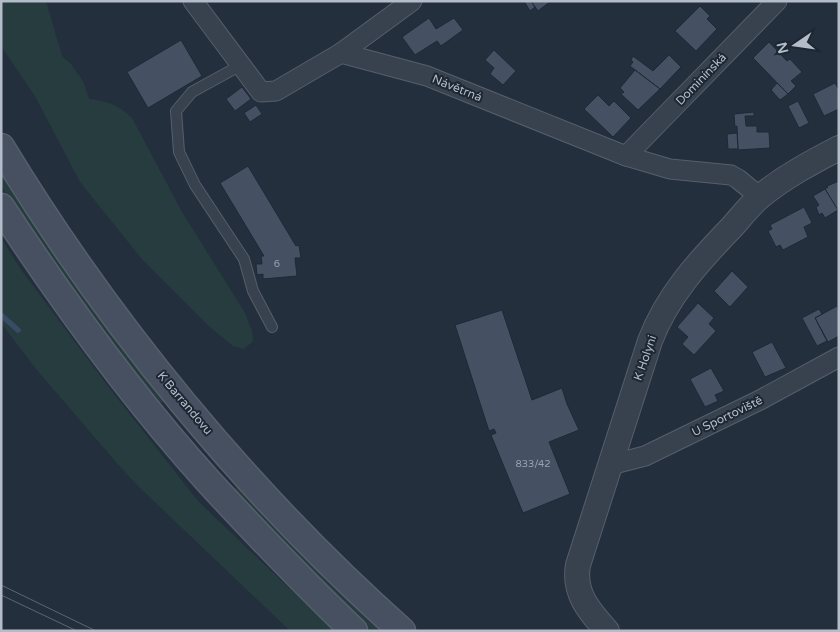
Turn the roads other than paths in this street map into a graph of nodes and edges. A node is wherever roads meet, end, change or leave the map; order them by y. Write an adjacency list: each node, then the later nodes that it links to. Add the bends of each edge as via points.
1 (192, 1): 5 (street)
2 (412, 1): 4 (street)
3 (777, 1): 8 (street, Dominínská)
4 (341, 54): 5 (street, via 276,91 262,92); 8 (street, Návětrná, via 427,76)
5 (241, 65): 11 (lane, via 192,92 176,111 179,152 195,185 244,259 253,291)
6 (1, 147): 15 (main road, K Barrandovu, via 59,237 166,381 270,501)
7 (839, 148): 9 (street, K Holyni, via 789,176)
8 (626, 156): 9 (street, Návětrná, via 670,169 730,175)
9 (760, 197): 13 (street, K Holyni, via 683,282 661,315)
10 (1, 207): 14 (main road, via 60,294 144,405 241,517)
11 (272, 327)
12 (839, 357): 13 (street, U Sportoviště, via 646,456)
13 (610, 465): 16 (street, K Holyni, via 576,574 584,604)
14 (354, 631)
15 (402, 631)
16 (607, 631)

